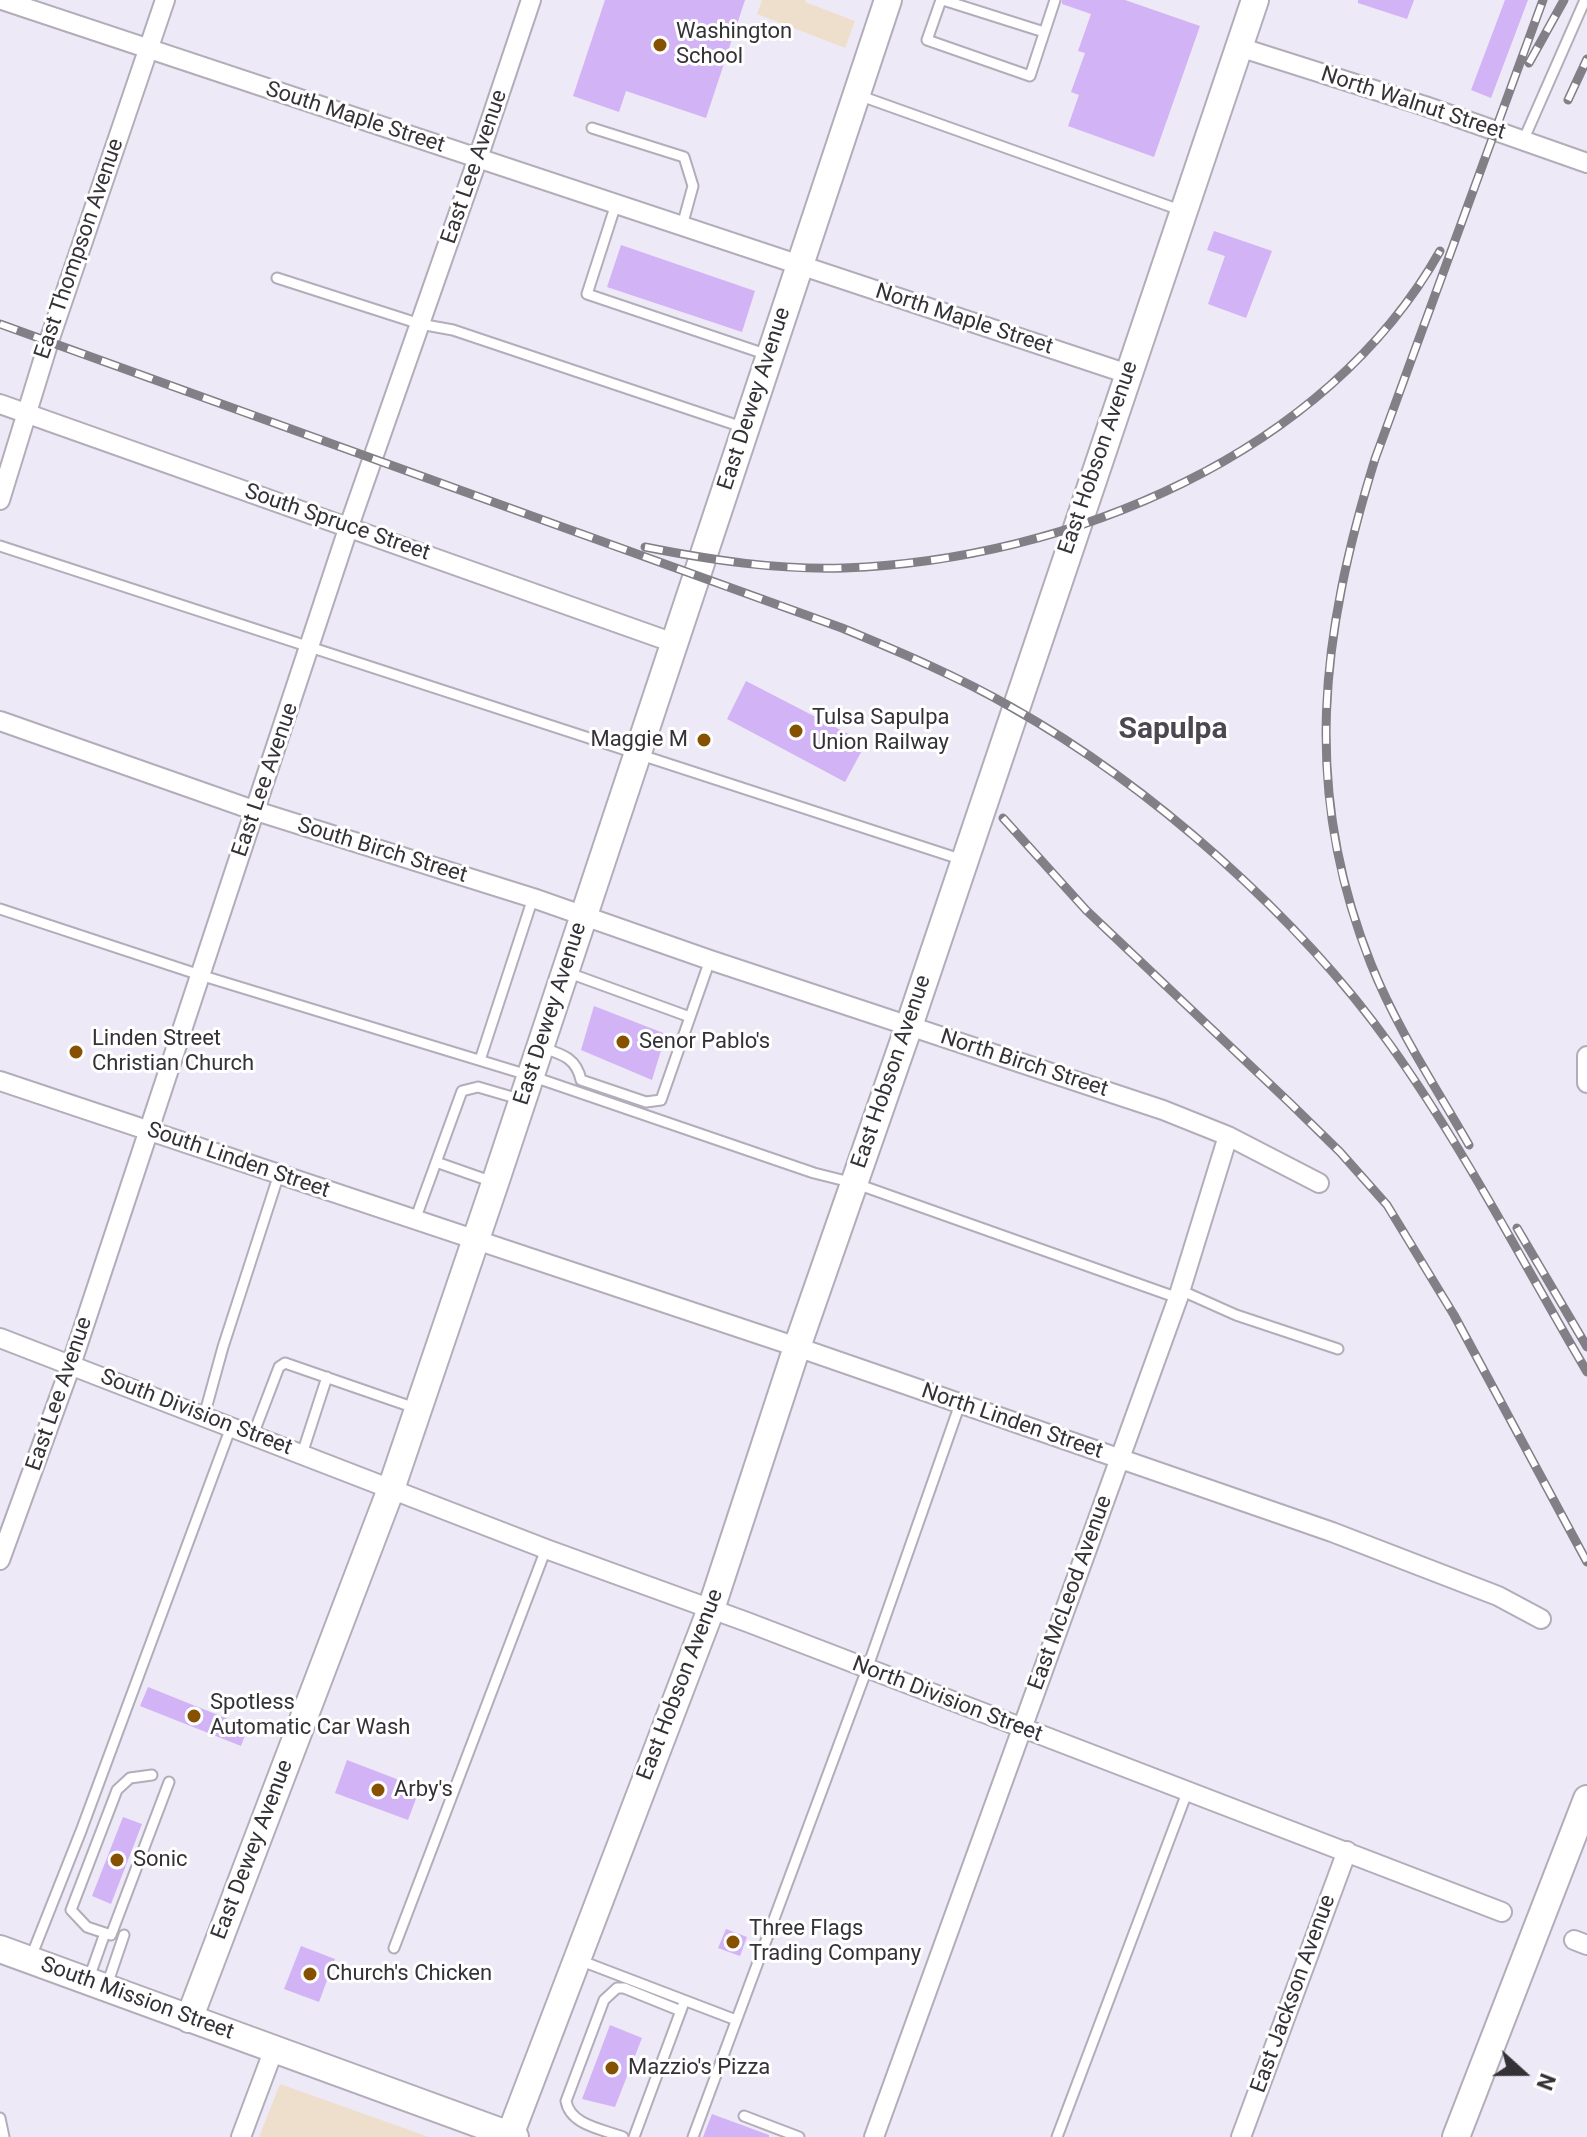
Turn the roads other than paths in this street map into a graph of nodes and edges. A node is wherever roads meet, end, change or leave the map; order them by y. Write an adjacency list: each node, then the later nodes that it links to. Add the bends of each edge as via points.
1 (2, 0): 11 (street, South Maple Street)
2 (165, 0): 11 (street, East Thompson Avenue)
3 (531, 0): 15 (street, East Lee Avenue)
4 (888, 0): 12 (main road, East Dewey Avenue)
5 (942, 0): 9 (lane); 9 (lane, via 927,40 1030,76)
6 (1055, 0): 9 (lane)
7 (1255, 0): 10 (main road, East Hobson Avenue)
8 (1585, 0): 14 (lane)
9 (1044, 32)
10 (1239, 47): 14 (street, North Walnut Street); 18 (main road, East Hobson Avenue)
11 (148, 51): 15 (street, South Maple Street); 26 (street, East Thompson Avenue)
12 (857, 95): 18 (lane); 20 (main road, East Dewey Avenue)
13 (592, 128): 19 (lane, via 684,157 693,186)
14 (1523, 141): 16 (street, North Walnut Street)
15 (478, 158): 17 (street, South Maple Street); 22 (street, East Lee Avenue)
16 (1587, 163)
17 (616, 204): 19 (street, South Maple Street); 23 (lane, via 587,294)
18 (1183, 211): 24 (main road, East Hobson Avenue)
19 (682, 226): 20 (street, South Maple Street)
20 (800, 265): 23 (main road, East Dewey Avenue); 24 (street, North Maple Street)
21 (277, 278): 22 (lane)
22 (420, 324): 27 (lane, via 453,330); 29 (street, East Lee Avenue)
23 (770, 355): 27 (main road, East Dewey Avenue)
24 (1128, 374): 36 (main road, East Hobson Avenue)
25 (0, 404): 26 (street, South Spruce Street)
26 (25, 413): 28 (street, East Thompson Avenue); 29 (street, South Spruce Street)
27 (746, 428): 31 (main road, East Dewey Avenue)
28 (0, 500)
29 (349, 526): 31 (street, South Spruce Street); 32 (street, East Lee Avenue)
30 (0, 546): 32 (lane)
31 (674, 643): 34 (main road, East Dewey Avenue)
32 (311, 646): 34 (lane); 35 (street, East Lee Avenue)
33 (0, 721): 35 (street, South Birch Street)
34 (638, 754): 36 (lane); 39 (main road, East Dewey Avenue)
35 (256, 811): 37 (street, South Birch Street); 42 (street, East Lee Avenue)
36 (964, 861): 44 (main road, East Hobson Avenue)
37 (533, 898): 39 (street, South Birch Street); 47 (lane)
38 (0, 909): 42 (lane)
39 (584, 915): 40 (street, North Birch Street); 41 (main road, East Dewey Avenue)
40 (710, 960): 43 (lane); 44 (street, North Birch Street)
41 (565, 971): 43 (lane); 45 (main road, East Dewey Avenue)
42 (200, 975): 47 (lane); 51 (street, East Lee Avenue)
43 (690, 1017): 45 (lane, via 661,1100 646,1102 581,1080 569,1057)
44 (909, 1026): 52 (street, North Birch Street); 56 (main road, East Hobson Avenue)
45 (540, 1047): 50 (main road, East Dewey Avenue)
46 (1587, 1056): 49 (street)
47 (480, 1060): 50 (lane)
48 (0, 1081): 51 (street, South Linden Street)
49 (1587, 1083)
50 (527, 1088): 53 (lane, via 462,1091); 55 (main road, East Dewey Avenue); 56 (lane)
51 (148, 1130): 54 (street, South Linden Street); 64 (street, East Lee Avenue)
52 (1228, 1136): 57 (street, North Birch Street); 60 (street, East McLeod Avenue)
53 (436, 1162): 55 (lane); 58 (lane)
54 (279, 1174): 58 (street, South Linden Street); 68 (lane)
55 (495, 1183): 59 (main road, East Dewey Avenue)
56 (854, 1183): 60 (lane); 62 (main road, East Hobson Avenue)
57 (1319, 1183)
58 (415, 1220): 59 (street, South Linden Street)
59 (476, 1240): 62 (street, North Linden Street); 67 (main road, East Dewey Avenue)
60 (1179, 1294): 63 (lane); 72 (street, East McLeod Avenue)
61 (0, 1338): 64 (street, South Division Street)
62 (797, 1347): 66 (street, North Linden Street); 76 (main road, East Hobson Avenue)
63 (1338, 1349)
64 (71, 1365): 68 (street, South Division Street); 75 (street, East Lee Avenue)
65 (327, 1377): 67 (lane); 70 (lane, via 285,1363 279,1367); 71 (lane)
66 (960, 1404): 72 (street, North Linden Street); 78 (lane)
67 (418, 1409): 73 (main road, East Dewey Avenue)
68 (204, 1416): 69 (street, South Division Street)
69 (231, 1427): 70 (street, South Division Street); 91 (lane)
70 (253, 1435): 71 (street, South Division Street)
71 (302, 1454): 73 (street, South Division Street)
72 (1119, 1459): 77 (street, North Linden Street, via 1346,1537 1498,1596); 79 (street, East McLeod Avenue)
73 (391, 1489): 74 (street, North Division Street); 94 (main road, East Dewey Avenue)
74 (546, 1549): 76 (street, North Division Street); 88 (lane)
75 (0, 1560)
76 (711, 1609): 78 (street, North Division Street); 90 (main road, East Hobson Avenue)
77 (1541, 1619)
78 (867, 1669): 79 (street, North Division Street); 95 (lane)
79 (1022, 1729): 82 (street, North Division Street); 106 (street, East McLeod Avenue)
80 (152, 1775): 86 (lane, via 130,1778 117,1790 71,1910 87,1927)
81 (169, 1782): 86 (lane, via 111,1935)
82 (1188, 1790): 84 (street, North Division Street); 107 (lane)
83 (1587, 1799): 109 (main road)
84 (1347, 1851): 85 (street, North Division Street); 108 (street, East Jackson Avenue)
85 (1502, 1912)
86 (105, 1933): 92 (lane)
87 (124, 1935): 92 (lane)
88 (394, 1948)
89 (1, 1953): 91 (main road, South Mission Street)
90 (578, 1959): 93 (lane); 99 (main road, East Hobson Avenue)
91 (30, 1960): 92 (main road, South Mission Street)
92 (97, 1985): 94 (main road, South Mission Street)
93 (683, 2006): 95 (lane); 102 (lane, via 624,1988 604,2000 566,2101 578,2121); 103 (lane)
94 (189, 2019): 96 (main road, South Mission Street)
95 (736, 2020): 104 (lane)
96 (274, 2049): 99 (main road, South Mission Street); 101 (street)
97 (744, 2116): 105 (lane)
98 (0, 2118): 100 (lane)
99 (512, 2136)
100 (4, 2137)
101 (241, 2137)
102 (623, 2137)
103 (634, 2137)
104 (693, 2137)
105 (799, 2137)
106 (874, 2137)
107 (1057, 2137)
108 (1241, 2137)
109 (1456, 2137)

